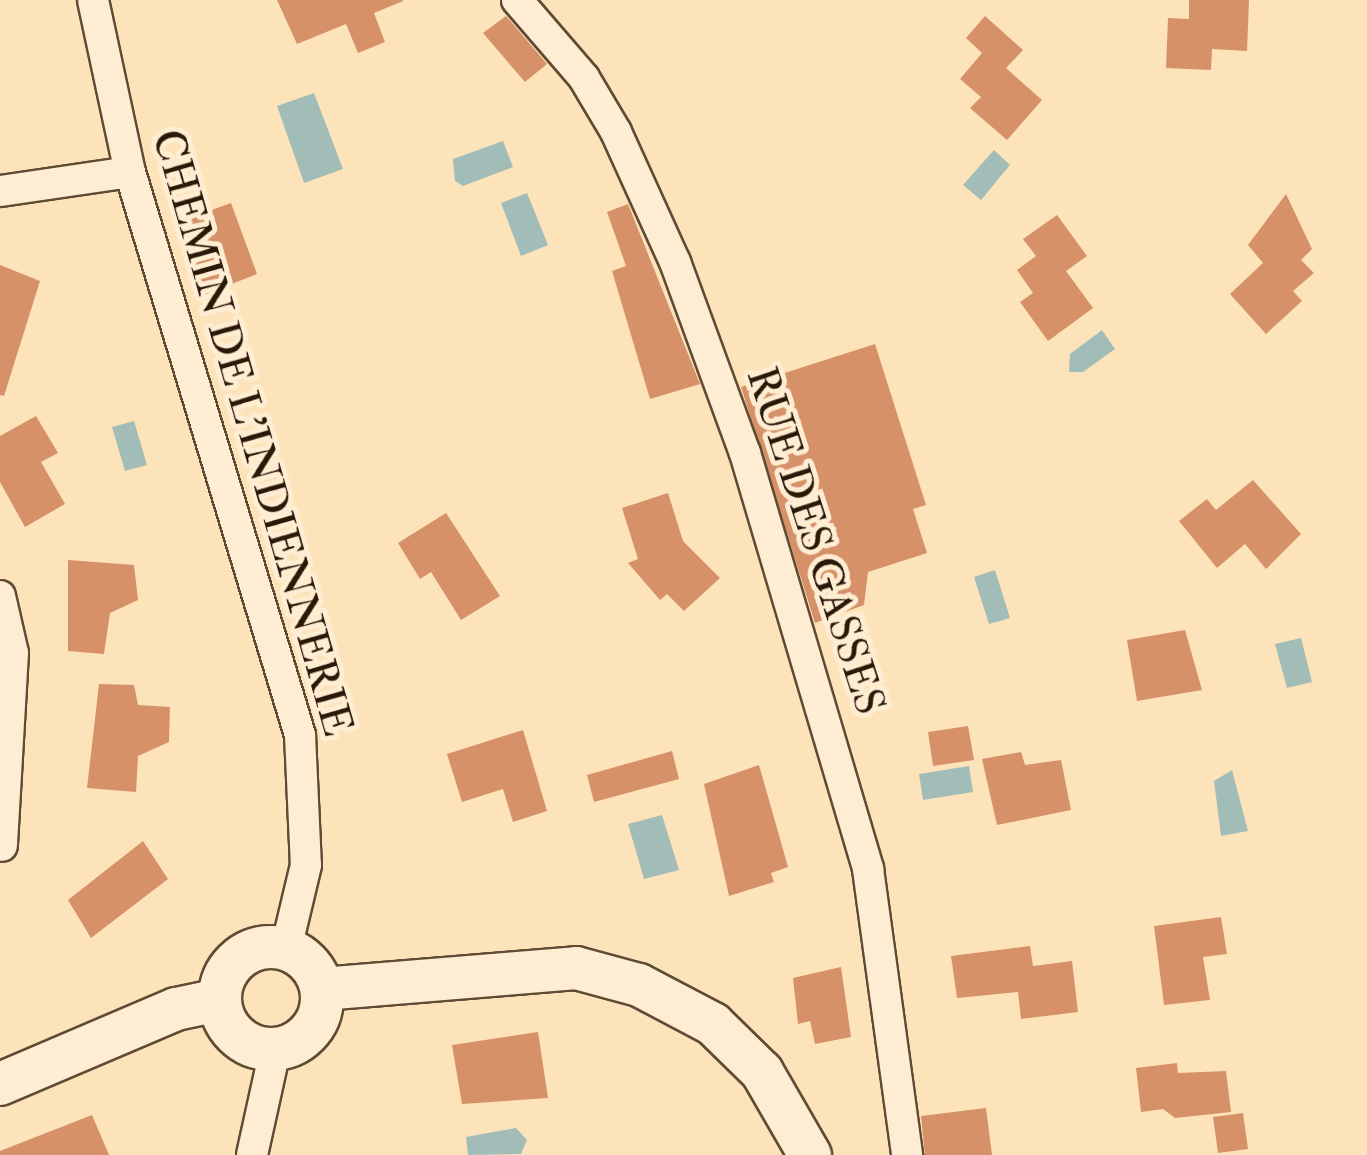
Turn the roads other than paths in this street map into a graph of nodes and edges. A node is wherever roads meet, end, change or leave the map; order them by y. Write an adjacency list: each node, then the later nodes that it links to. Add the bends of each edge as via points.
1 (94, 0): 3 (street, CHEMIN DE L'INDIENNERIE)
2 (517, 0): 14 (street, RUE DES GASSES, via 584,78 616,132 675,262 745,453 868,868)
3 (130, 172): 4 (street); 7 (street, CHEMIN DE L'INDIENNERIE, via 300,735 306,865)
4 (0, 191)
5 (0, 596): 6 (street, via 12,653)
6 (2, 846)
7 (286, 949): 8 (street, via 310,964); 9 (street, via 240,957)
8 (322, 989): 10 (street, via 306,1036); 13 (street, via 576,968 639,984 713,1024 762,1072)
9 (219, 1000): 10 (street, via 242,1042); 11 (street, via 176,1009)
10 (274, 1050): 12 (street)
11 (0, 1084)
12 (252, 1155)
13 (810, 1155)
14 (908, 1155)

